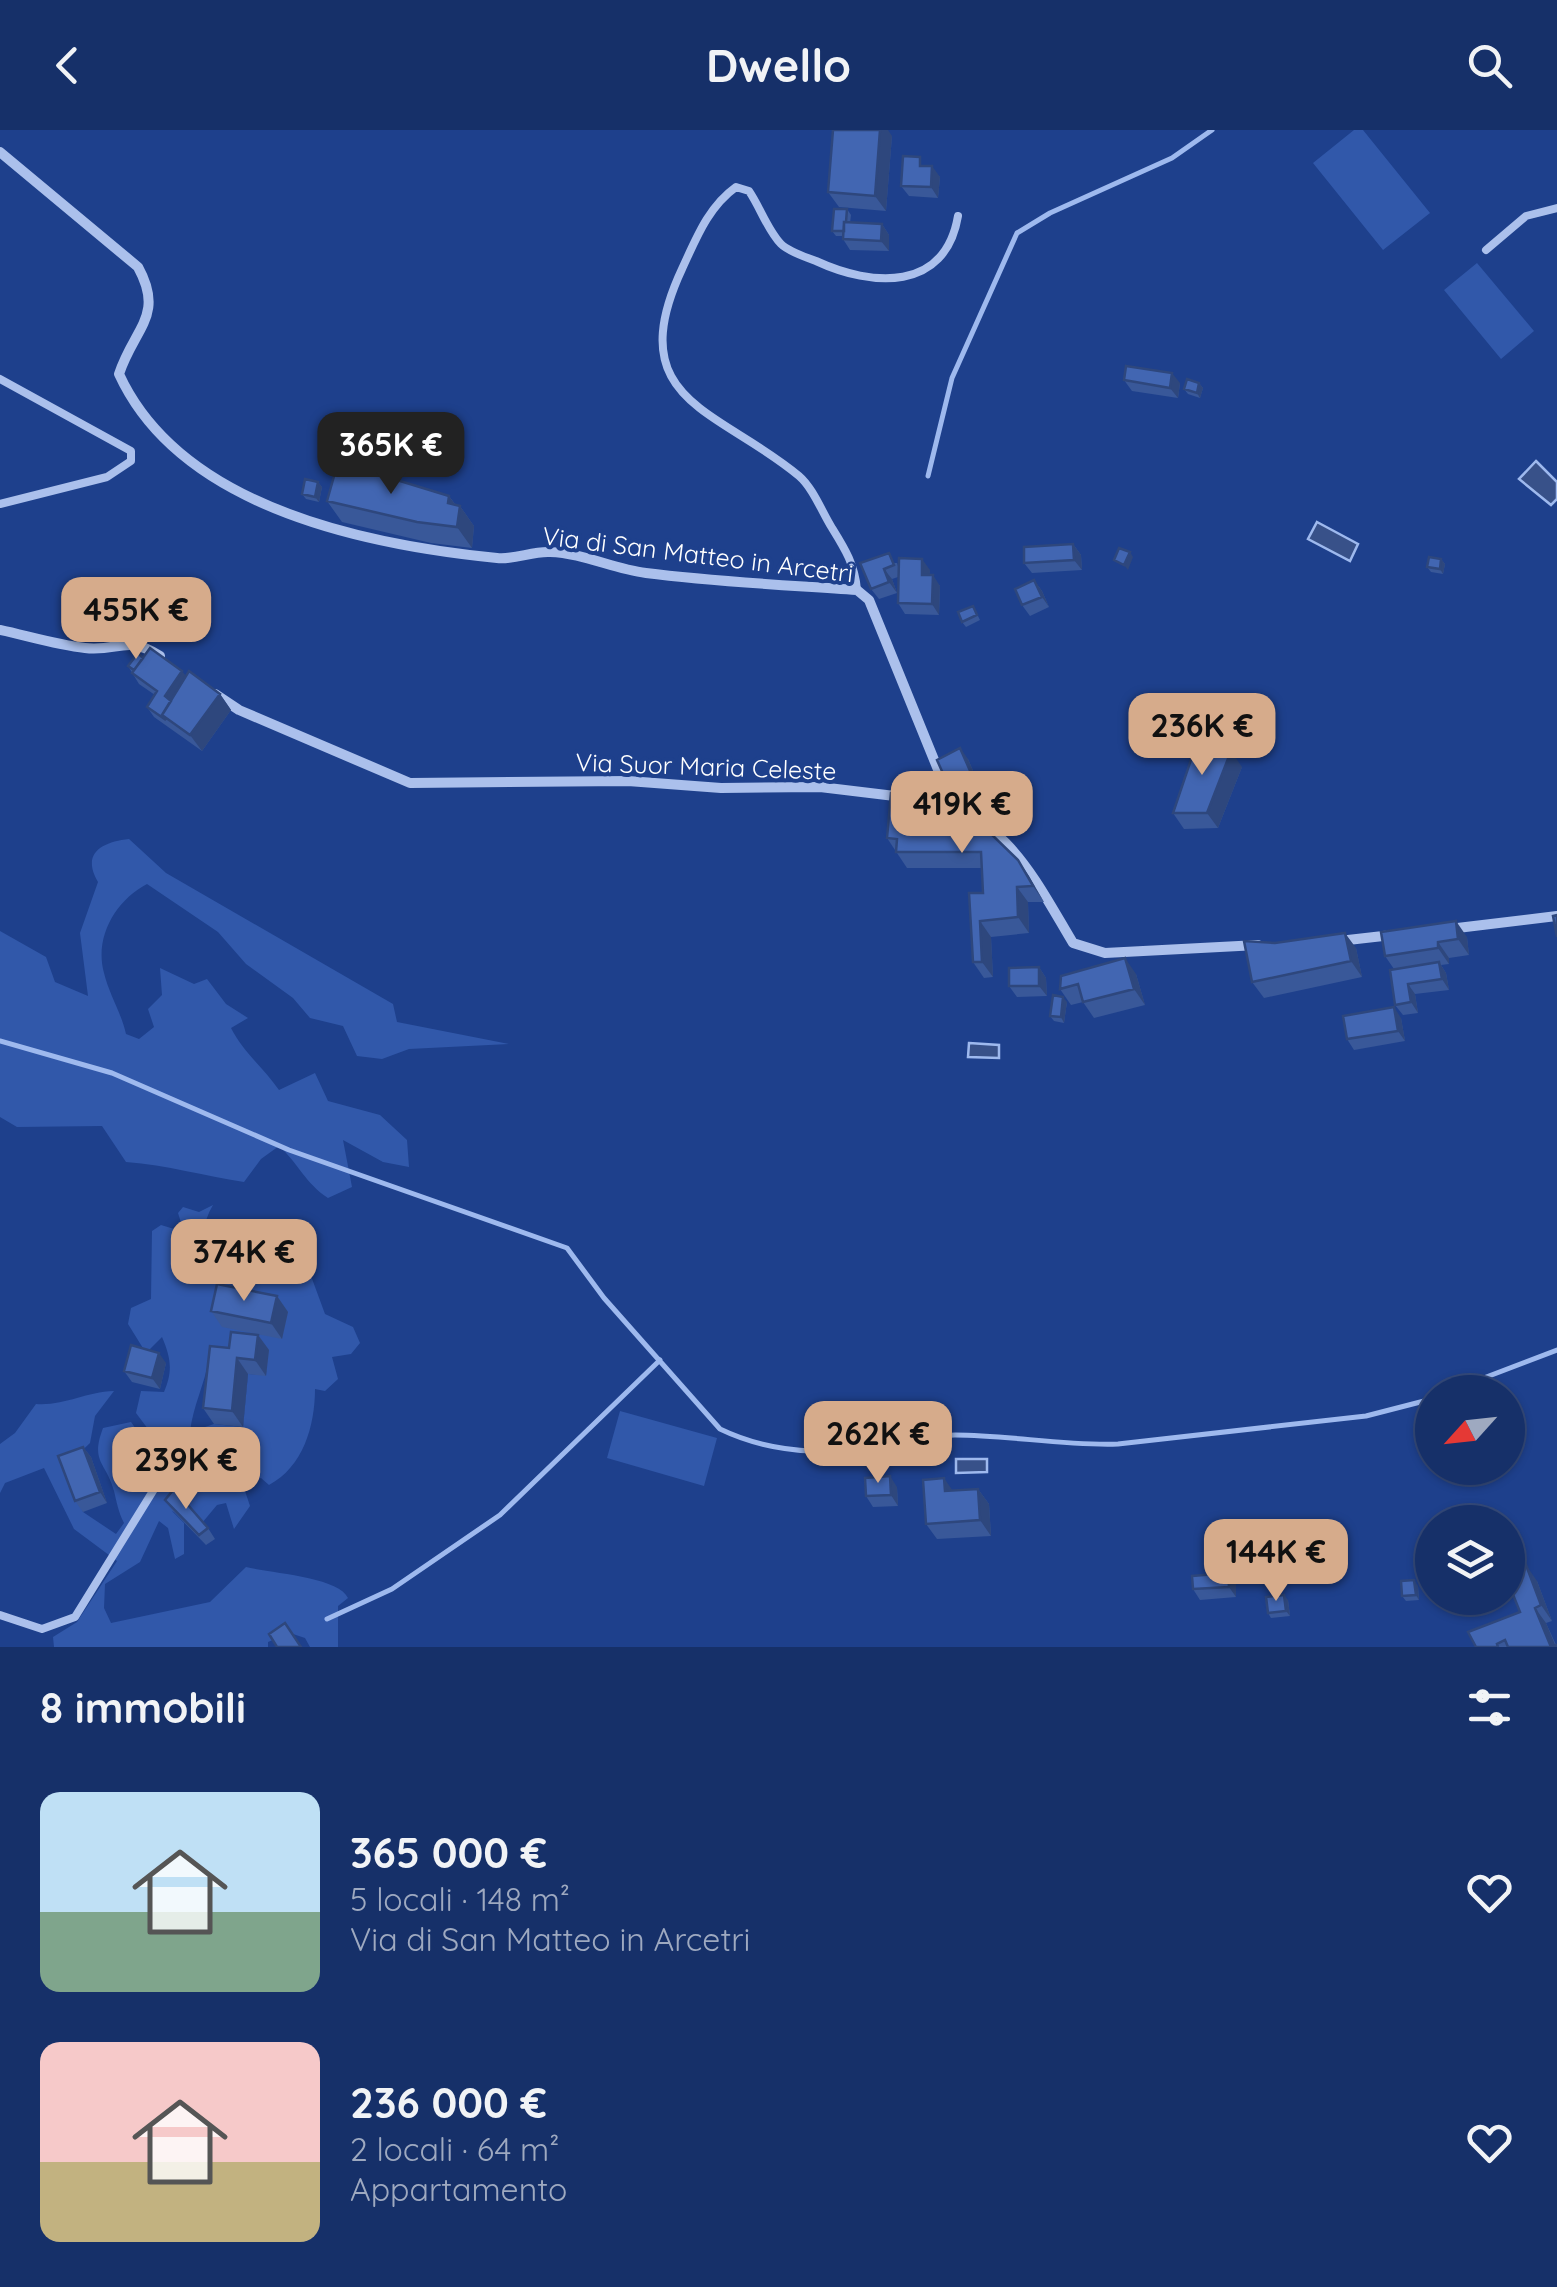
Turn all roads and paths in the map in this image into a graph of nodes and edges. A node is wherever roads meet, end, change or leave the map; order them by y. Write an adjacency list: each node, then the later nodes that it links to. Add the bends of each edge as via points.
1 (0, 152): 7 (street, Via di San Matteo in Arcetri, via 138,267 151,290 149,314 119,374 153,426 219,482 286,513 392,542 502,559 548,551 643,573)
2 (1557, 208): 4 (lane, via 1526,216)
3 (958, 216): 7 (lane, via 954,239 934,263 887,281 857,278 782,246 749,191 736,187 705,221 670,295 662,342 668,374 686,402 802,479 855,567)
4 (1486, 250)
5 (0, 379): 6 (lane, via 131,451 131,461 106,477)
6 (0, 504)
7 (857, 590): 11 (street, Via di San Matteo in Arcetri, via 869,600)
8 (0, 630): 9 (street, via 92,649 142,644)
9 (175, 666)
10 (207, 688): 11 (street, Via Suor Maria Celeste, via 239,710 410,783 820,787)
11 (952, 804): 16 (street, Via Suor Maria Celeste, via 1037,876 1082,949)
12 (1557, 916): 13 (street)
13 (1433, 930)
14 (1414, 932): 15 (street)
15 (1334, 942)
16 (1276, 944)
17 (174, 1457): 18 (lane, via 75,1618 42,1629)
18 (0, 1616)

